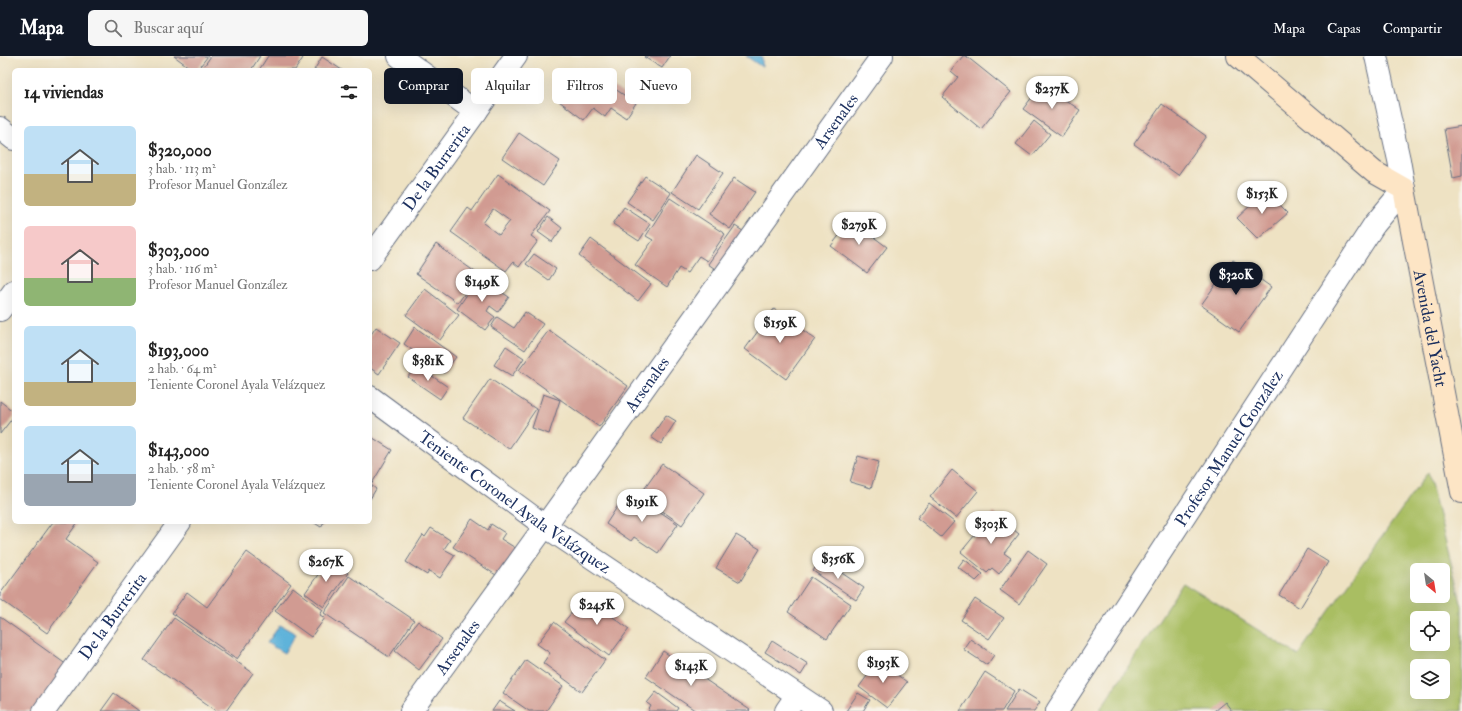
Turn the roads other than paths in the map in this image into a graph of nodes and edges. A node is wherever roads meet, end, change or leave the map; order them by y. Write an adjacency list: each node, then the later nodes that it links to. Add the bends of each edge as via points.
1 (399, 56): 6 (street)
2 (516, 56): 6 (street, De la Burrerita)
3 (882, 56): 16 (street, Arsenales)
4 (1238, 56): 9 (street, via 1374,172)
5 (1376, 56): 9 (street, Avenida del Yacht)
6 (476, 112): 10 (street, De la Burrerita)
7 (0, 128): 8 (street)
8 (12, 137)
9 (1404, 189): 14 (street, Avenida del Yacht); 21 (street, Profesor Manuel González, via 1374,225)
10 (372, 256)
11 (12, 294): 12 (street)
12 (0, 310)
13 (372, 398): 16 (street, Teniente Coronel Ayala Velázquez)
14 (1462, 492)
15 (179, 524): 18 (street, De la Burrerita)
16 (545, 526): 17 (street, Teniente Coronel Ayala Velázquez); 19 (street, Arsenales)
17 (792, 703): 20 (street, Teniente Coronel Ayala Velázquez)
18 (44, 711)
19 (411, 711)
20 (822, 711)
21 (1058, 711)

